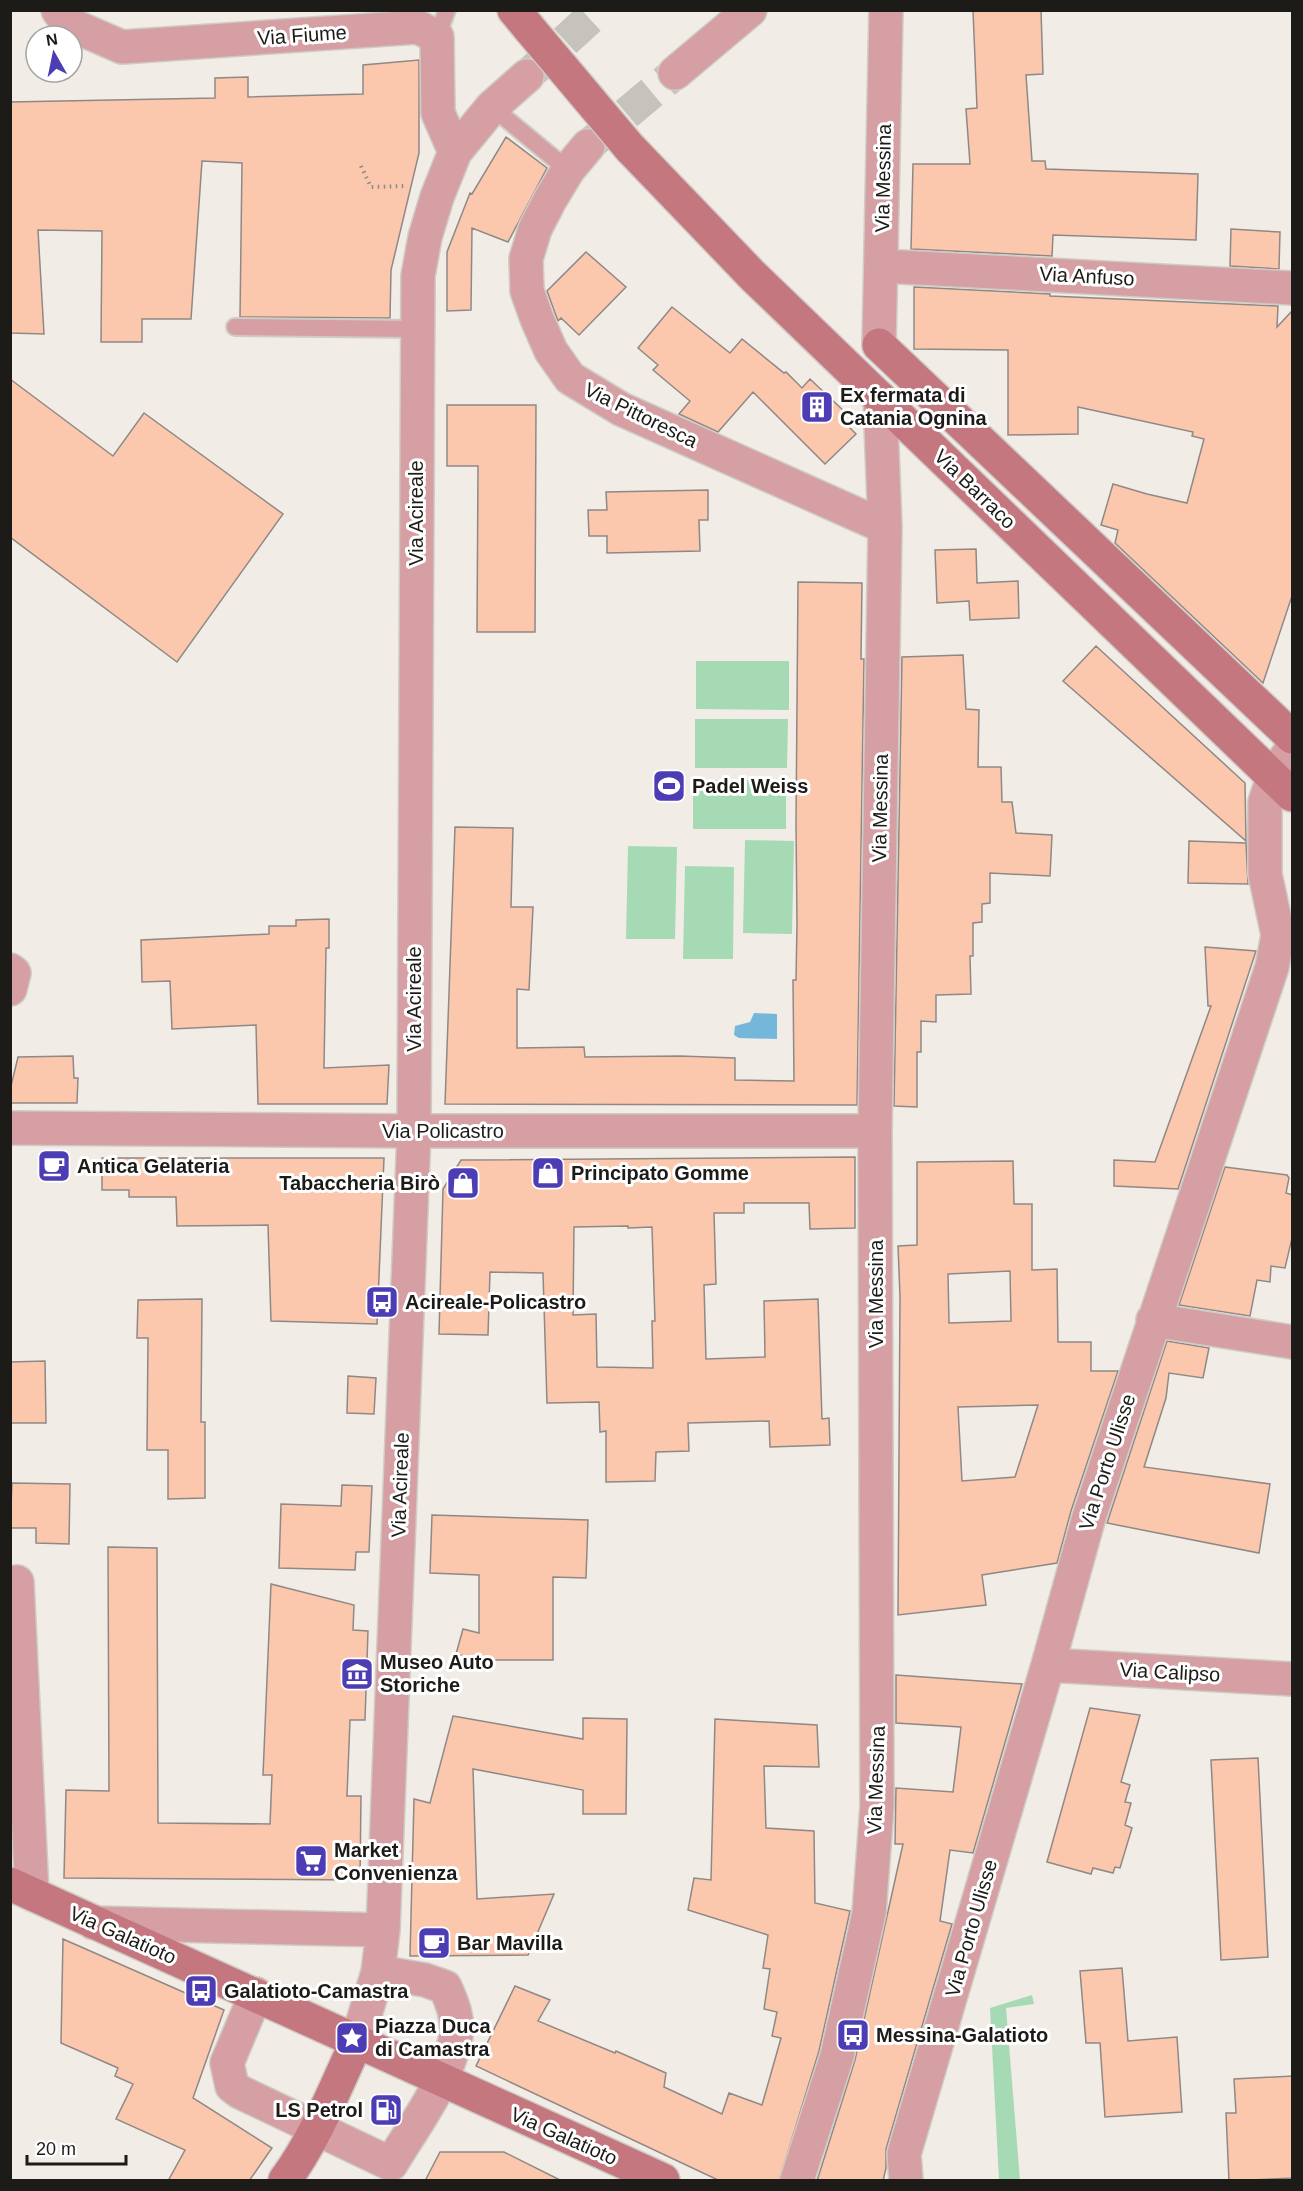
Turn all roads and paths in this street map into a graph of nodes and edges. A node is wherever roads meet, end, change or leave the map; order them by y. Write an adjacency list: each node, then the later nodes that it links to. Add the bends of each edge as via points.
1 (58, 10): 5 (street, Via Fiume, via 67,23 122,47)
2 (750, 10): 6 (street)
3 (886, 10): 13 (street, Via Messina)
4 (522, 19): 18 (main road, Via Barraco, bridge, via 630,148 753,276)
5 (442, 24): 9 (street, Via Fiume, via 438,113)
6 (675, 73)
7 (527, 76): 8 (street, Via Acireale)
8 (492, 107): 9 (street, Via Acireale); 10 (lane)
9 (455, 152): 16 (street, Via Acireale, via 425,237 418,276)
10 (578, 158): 19 (street, Via Pittoresca, via 535,230 526,259 527,291 537,319 551,351 570,378 621,409)
11 (361, 166): 12 (path, via 371,187)
12 (418, 185)
13 (881, 266): 14 (street, Via Anfuso); 17 (street, Via Messina)
14 (1293, 288)
15 (235, 327): 16 (lane)
16 (416, 329): 26 (street, Via Acireale)
17 (879, 345): 20 (main road, Via Barraco)
18 (880, 398): 19 (street, Via Messina); 22 (main road, Via Barraco)
19 (885, 527): 27 (street, Via Messina)
20 (1293, 737)
21 (1293, 749): 22 (street, Via Porto Ulisse)
22 (1283, 785): 28 (street, Via Porto Ulisse, via 1265,802 1265,874 1278,935 1272,967)
23 (10, 969): 24 (street, via 14,973)
24 (10, 989)
25 (10, 1128): 26 (street, Via Policastro)
26 (414, 1131): 27 (street, Via Policastro); 35 (street, Via Acireale)
27 (875, 1131): 42 (street, Via Messina, via 877,1806 869,1913 837,2056)
28 (1153, 1320): 29 (street); 31 (street, Via Porto Ulisse, via 1089,1517)
29 (1293, 1342)
30 (17, 1582): 33 (street)
31 (1048, 1665): 32 (street, Via Calipso); 43 (street, Via Porto Ulisse, via 904,2154)
32 (1293, 1678)
33 (21, 1889): 34 (main road, Via Galatioto)
34 (94, 1923): 35 (street); 36 (main road, Via Galatioto)
35 (380, 1953): 37 (street, Via Acireale); 38 (street, via 445,1988 455,2017)
36 (245, 1990): 37 (main road, Via Galatioto); 39 (street, via 227,2063 232,2086)
37 (357, 2041): 38 (main road, Via Galatioto); 39 (main road)
38 (453, 2086): 39 (street, via 391,2164); 41 (main road, Via Galatioto)
39 (316, 2128): 40 (main road)
40 (291, 2172)
41 (663, 2181)
42 (797, 2181)
43 (906, 2181)

